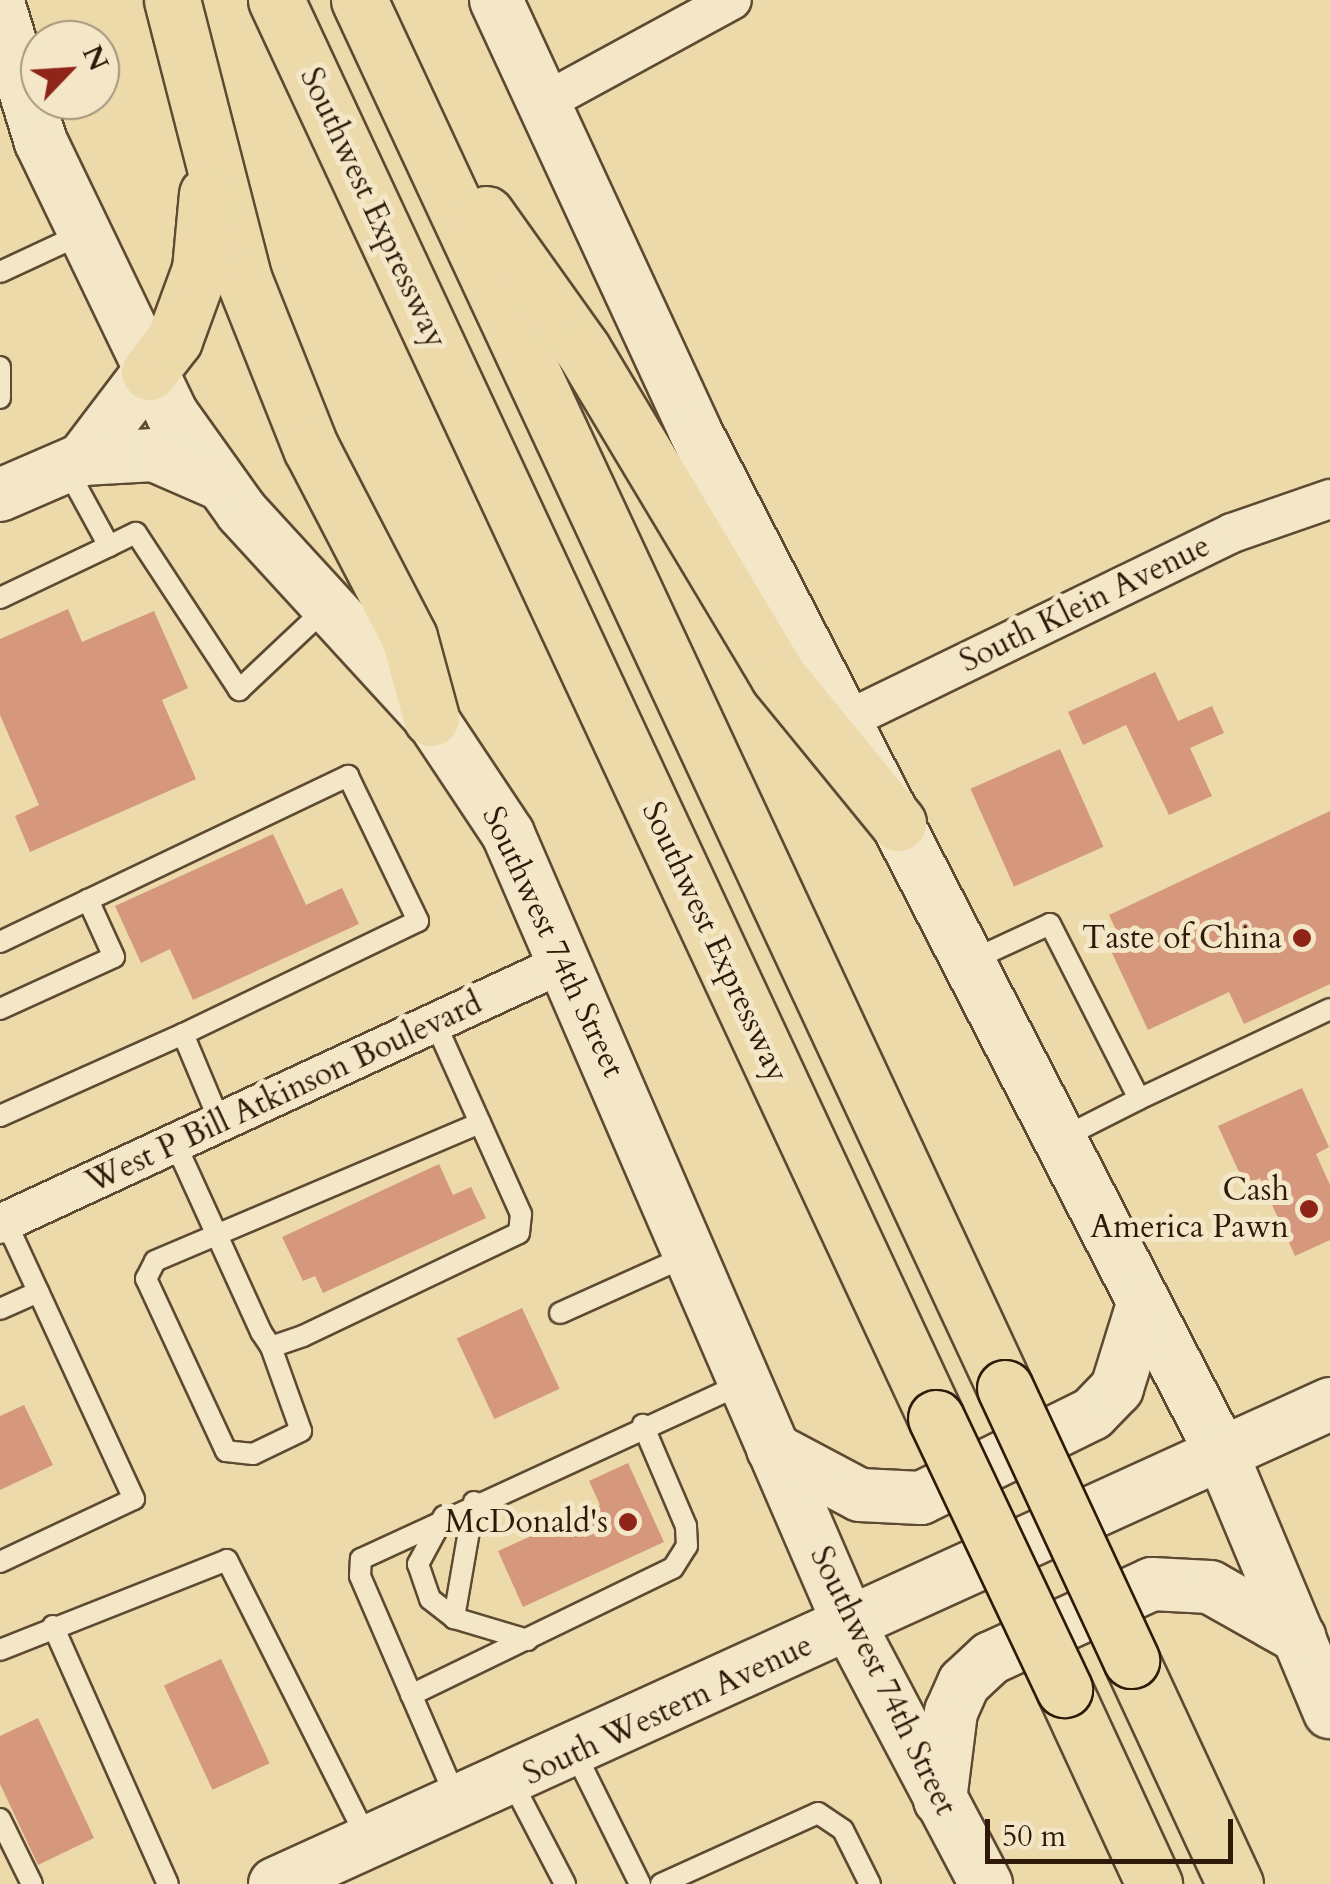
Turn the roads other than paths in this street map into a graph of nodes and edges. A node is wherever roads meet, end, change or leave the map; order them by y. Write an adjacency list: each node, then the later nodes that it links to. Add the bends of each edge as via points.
1 (172, 0): 9 (highway)
2 (276, 0): 76 (highway, Southwest Expressway, bridge)
3 (359, 0): 7 (highway)
4 (496, 0): 8 (main road)
5 (732, 0): 8 (street)
6 (0, 9): 10 (main road, Southwest 74th Street, via 41,142)
7 (404, 97): 24 (highway, via 582,350 778,676); 77 (highway, bridge)
8 (543, 102): 23 (main road, via 696,431)
9 (210, 162): 13 (highway, via 200,269 174,340); 22 (highway, via 278,372 408,637)
10 (82, 234): 11 (lane); 13 (main road, Southwest 74th Street)
11 (0, 272)
12 (0, 367): 14 (lane)
13 (149, 372): 15 (main road); 16 (main road, Southwest 74th Street)
14 (0, 398)
15 (74, 462): 16 (main road, via 154,455); 17 (main road); 19 (lane)
16 (218, 483): 21 (main road, Southwest 74th Street)
17 (0, 495)
18 (1330, 499): 23 (street, South Klein Avenue, via 1232,533)
19 (109, 546): 20 (lane); 21 (lane, via 136,533 239,690)
20 (0, 598)
21 (328, 606): 22 (main road, Southwest 74th Street)
22 (431, 718): 27 (main road, Southwest 74th Street, via 508,834)
23 (845, 721): 24 (main road)
24 (898, 824): 28 (main road)
25 (88, 900): 26 (lane); 29 (lane, via 114,957); 32 (lane, via 348,776 418,921)
26 (0, 942)
27 (568, 960): 31 (street, West P Bill Atkinson Boulevard); 41 (main road, Southwest 74th Street)
28 (968, 962): 33 (lane, via 1050,924); 37 (main road)
29 (0, 1009)
30 (1330, 1009): 33 (lane)
31 (434, 1023): 35 (street, West P Bill Atkinson Boulevard); 36 (lane)
32 (183, 1034): 34 (lane); 35 (lane)
33 (1139, 1099): 37 (lane)
34 (0, 1116)
35 (220, 1122): 38 (street, West P Bill Atkinson Boulevard)
36 (480, 1123): 40 (lane); 46 (lane, via 521,1214 520,1233)
37 (1059, 1140): 43 (main road)
38 (175, 1143): 39 (street, West P Bill Atkinson Boulevard); 40 (lane)
39 (3, 1223): 42 (lane)
40 (215, 1239): 46 (lane); 46 (lane, via 155,1261 146,1279 226,1450 253,1454 301,1431)
41 (691, 1254): 45 (lane); 47 (main road, Southwest 74th Street)
42 (38, 1292): 44 (lane); 54 (lane, via 134,1499)
43 (1143, 1304): 50 (main road, via 1117,1388 1092,1414 922,1498 860,1494); 51 (main road)
44 (0, 1309)
45 (560, 1313)
46 (271, 1347)
47 (745, 1382): 49 (lane); 50 (main road, Southwest 74th Street)
48 (1330, 1404): 51 (main road, South Western Avenue)
49 (643, 1425): 52 (lane); 58 (lane, via 686,1546 662,1577)
50 (773, 1449): 57 (main road, Southwest 74th Street)
51 (1220, 1452): 57 (main road, South Western Avenue); 60 (main road)
52 (474, 1502): 53 (lane); 55 (lane)
53 (446, 1514): 55 (lane, via 418,1564 430,1599); 61 (lane, via 361,1560 360,1576)
54 (0, 1562)
55 (454, 1618): 58 (lane)
56 (53, 1626): 59 (lane); 67 (lane, via 226,1560); 70 (lane)
57 (850, 1626): 62 (main road, South Western Avenue); 64 (main road, Southwest 74th Street)
58 (528, 1640): 61 (lane)
59 (0, 1650)
60 (1320, 1679): 64 (main road, via 1210,1587 1152,1584 991,1658 964,1683 952,1712)
61 (411, 1694): 65 (lane)
62 (575, 1753): 63 (main road, South Western Avenue); 72 (lane)
63 (512, 1782): 65 (main road, South Western Avenue); 71 (lane)
64 (940, 1800): 75 (main road, Southwest 74th Street)
65 (459, 1805): 67 (main road, South Western Avenue)
66 (0, 1819): 69 (lane)
67 (370, 1843): 68 (main road, South Western Avenue)
68 (299, 1879)
69 (32, 1884)
70 (168, 1884)
71 (565, 1884)
72 (640, 1884)
73 (661, 1884): 74 (lane, via 818,1812 842,1830)
74 (870, 1884)
75 (986, 1884)
76 (1154, 1884)
77 (1235, 1884)

